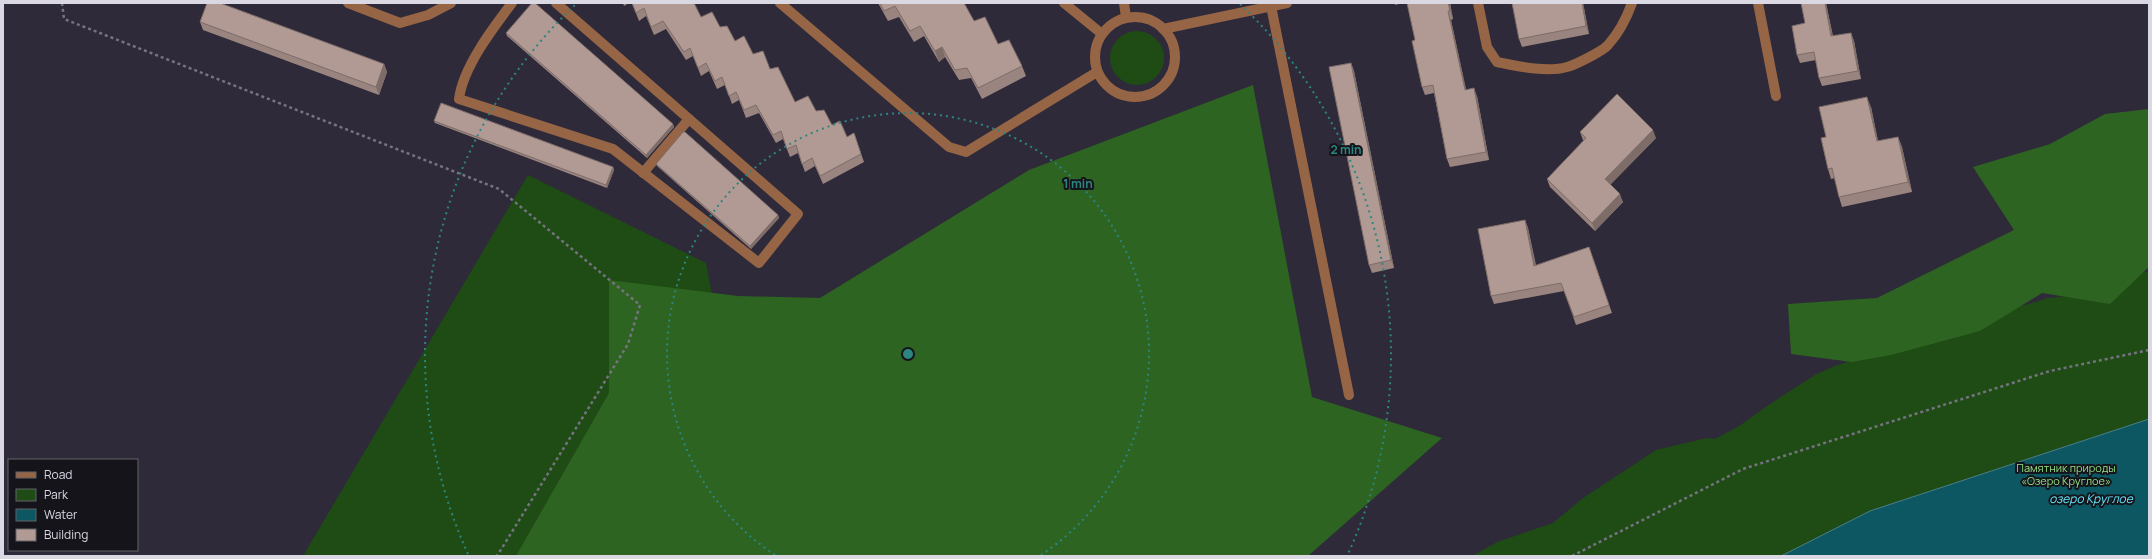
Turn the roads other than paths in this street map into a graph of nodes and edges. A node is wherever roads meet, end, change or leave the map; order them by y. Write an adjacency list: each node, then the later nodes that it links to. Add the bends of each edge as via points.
1 (348, 3): 2 (street, via 400,23 428,15)
2 (451, 3)
3 (512, 3): 19 (street, via 488,34 460,87 459,99 613,149)
4 (556, 3): 18 (street)
5 (780, 3): 16 (street, via 949,147 966,152)
6 (1064, 3): 15 (street)
7 (1124, 3): 13 (street)
8 (1287, 3): 12 (street)
9 (1478, 3): 10 (street, via 1487,47 1497,62 1524,68 1567,68 1607,46 1629,13)
10 (1632, 3)
11 (1758, 3): 17 (street)
12 (1270, 6): 14 (street); 20 (street)
13 (1126, 17): 14 (street, via 1149,19); 15 (street, via 1111,24)
14 (1163, 29): 16 (street, via 1174,48 1175,62 1168,80 1153,93 1127,97 1114,92 1104,84)
15 (1102, 34): 16 (street, via 1096,46)
16 (1097, 72)
17 (1776, 96)
18 (689, 119): 19 (street); 19 (street, via 798,214 759,263)
19 (643, 173)
20 (1349, 395)

